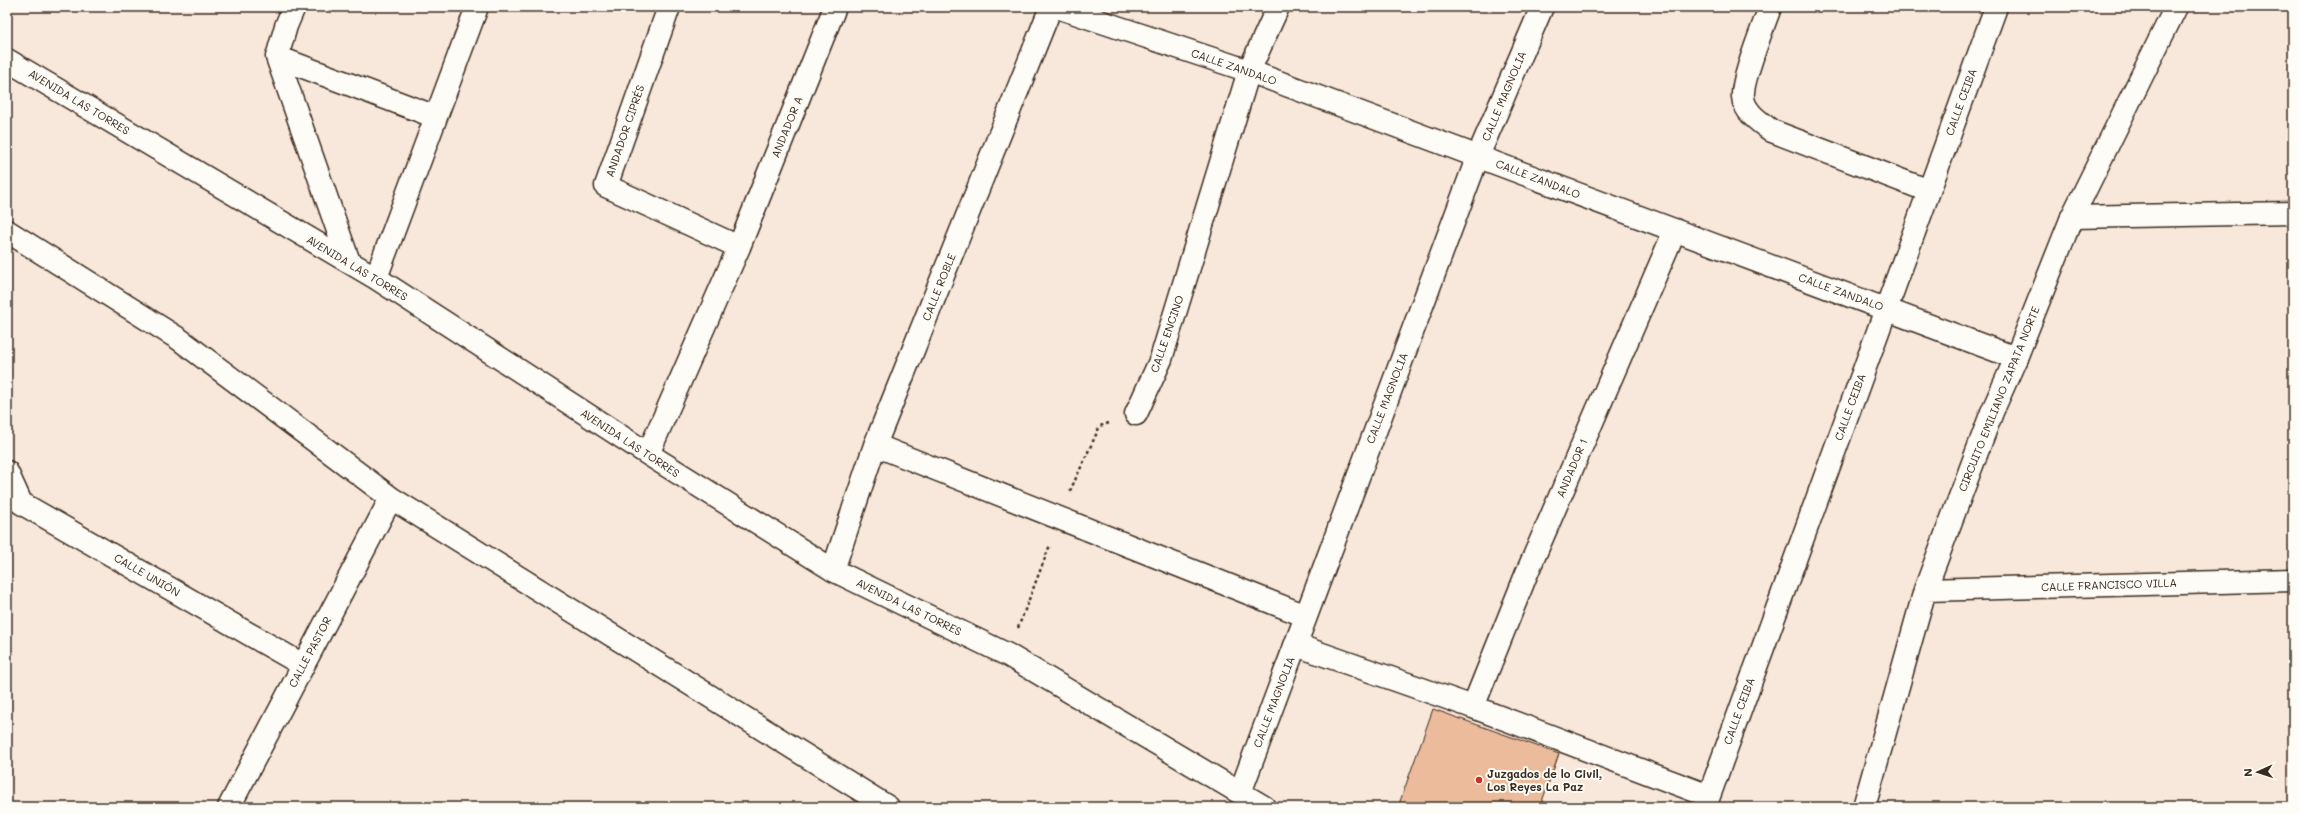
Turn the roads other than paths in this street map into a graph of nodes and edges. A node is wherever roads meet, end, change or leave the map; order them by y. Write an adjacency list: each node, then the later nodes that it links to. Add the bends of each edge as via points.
1 (294, 7): 12 (street)
2 (477, 7): 15 (street)
3 (669, 7): 22 (street, ANDADOR CIPRÉS, via 606,186)
4 (835, 7): 22 (street, ANDADOR A)
5 (1051, 7): 28 (street, CALLE ROBLE)
6 (1057, 7): 14 (street, CALLE ZANDALO)
7 (1278, 7): 14 (street, CALLE ENCINO)
8 (1542, 7): 16 (street, CALLE MAGNOLIA)
9 (1770, 7): 17 (street, via 1748,72 1743,97 1753,117 1772,131)
10 (1996, 7): 17 (street, CALLE CEIBA)
11 (2176, 7): 19 (street, CIRCUITO EMILIANO ZAPATA NORTE)
12 (277, 58): 15 (street); 23 (street)
13 (7, 60): 23 (street, AVENIDA LAS TORRES)
14 (1249, 71): 16 (street, CALLE ZANDALO); 27 (street, CALLE ENCINO, via 1161,359)
15 (436, 117): 24 (street)
16 (1478, 156): 20 (street, CALLE ZANDALO); 35 (street, CALLE MAGNOLIA)
17 (1928, 191): 25 (street, CALLE CEIBA)
18 (2293, 213): 19 (street)
19 (2072, 217): 26 (street, CIRCUITO EMILIANO ZAPATA NORTE)
20 (1675, 230): 25 (street, CALLE ZANDALO); 38 (street, ANDADOR 1, via 1526,574)
21 (7, 231): 31 (street, via 180,339)
22 (739, 247): 29 (street, ANDADOR A)
23 (349, 262): 24 (street, AVENIDA LAS TORRES)
24 (376, 278): 29 (street, AVENIDA LAS TORRES)
25 (1886, 309): 26 (street, CALLE ZANDALO); 40 (street, CALLE CEIBA)
26 (2016, 358): 34 (street, CIRCUITO EMILIANO ZAPATA NORTE, via 1992,412)
27 (1136, 414)
28 (876, 445): 32 (street, CALLE ROBLE); 35 (street)
29 (648, 454): 32 (street, AVENIDA LAS TORRES)
30 (7, 472): 37 (street, CALLE UNIÓN, via 21,503)
31 (391, 498): 37 (street, CALLE PASTOR); 42 (street)
32 (833, 570): 39 (street, AVENIDA LAS TORRES, via 1008,655)
33 (2293, 580): 34 (street, CALLE FRANCISCO VILLA)
34 (1925, 590): 44 (street, CIRCUITO EMILIANO ZAPATA NORTE)
35 (1306, 616): 36 (street, CALLE MAGNOLIA)
36 (1296, 645): 38 (street); 39 (street, CALLE MAGNOLIA)
37 (303, 665): 41 (street, CALLE PASTOR)
38 (1473, 707): 40 (street)
39 (1240, 793): 43 (street, AVENIDA LAS TORRES)
40 (1706, 802)
41 (229, 807)
42 (888, 807)
43 (1264, 807)
44 (1864, 807)

